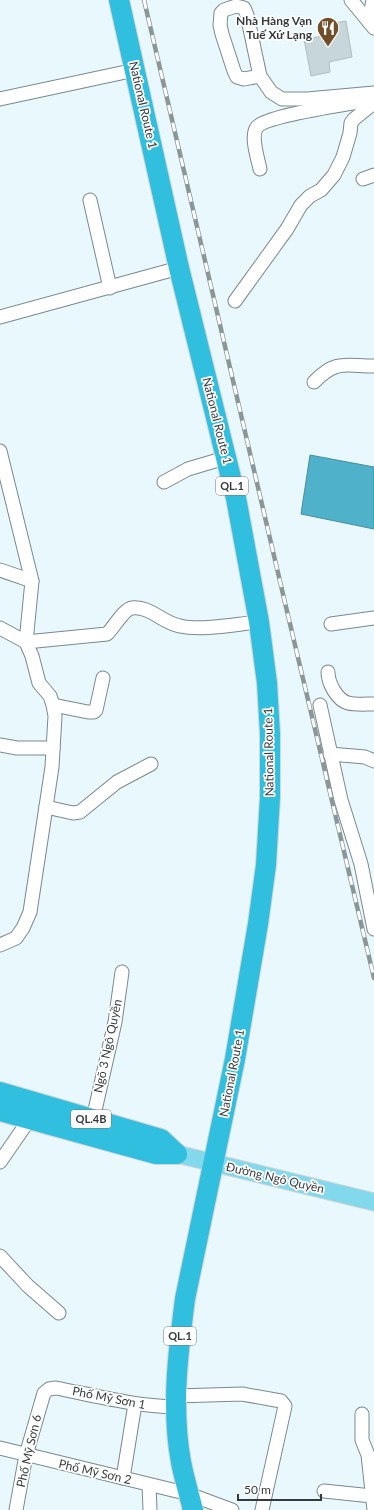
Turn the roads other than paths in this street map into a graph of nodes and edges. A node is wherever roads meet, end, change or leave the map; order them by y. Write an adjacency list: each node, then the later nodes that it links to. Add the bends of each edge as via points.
1 (119, 0): 5 (highway, National Route 1 / QL.1)
2 (351, 0): 4 (street)
3 (373, 0): 4 (street)
4 (371, 25)
5 (135, 70): 8 (street); 13 (highway, National Route 1 / QL.1)
6 (260, 76): 6 (street, via 244,8 236,6 224,10 221,13 220,25 237,77 244,79); 7 (street, via 271,92 282,99)
7 (374, 92)
8 (0, 99)
9 (374, 99): 11 (street, via 280,117 262,124 255,134)
10 (374, 103): 15 (street, via 351,123 343,157 334,175 321,190 301,205)
11 (260, 169)
12 (90, 200): 14 (street)
13 (179, 268): 14 (street); 20 (highway, National Route 1 / QL.1)
14 (110, 288): 16 (street)
15 (236, 301)
16 (0, 317)
17 (374, 366): 18 (street, via 334,366)
18 (314, 382)
19 (0, 451): 23 (street)
20 (225, 458): 21 (street, via 188,469); 25 (highway, National Route 1 / QL.1, via 236,498)
21 (164, 482)
22 (0, 570): 23 (street)
23 (32, 581): 28 (street)
24 (374, 618): 26 (street)
25 (259, 622): 28 (street, via 205,627 180,626 164,621 147,609 132,608 126,610 107,634); 49 (highway, National Route 1 / QL.1, via 270,734 266,865 239,1037)
26 (331, 624)
27 (0, 628): 28 (street)
28 (26, 642): 32 (street, via 39,683 50,696)
29 (328, 672): 31 (street, via 328,680 335,693 346,702)
30 (103, 678): 32 (street, via 94,712)
31 (374, 704)
32 (53, 705): 35 (street)
33 (320, 705): 36 (street)
34 (0, 745): 35 (street, via 17,748)
35 (53, 748): 39 (street)
36 (330, 754): 37 (street, via 365,757); 40 (street, via 361,864)
37 (374, 761)
38 (151, 764): 39 (street, via 117,782 80,812 73,813)
39 (46, 807): 41 (street, via 30,912 16,938)
40 (374, 929)
41 (0, 945)
42 (122, 972): 46 (street, Ngõ 3 Ngô Quyền)
43 (0, 1092): 45 (highway, Đường Ngô Quyền / QL.4B)
44 (0, 1111): 45 (highway, Đường Ngô Quyền / QL.4B)
45 (32, 1112): 46 (highway, Đường Ngô Quyền / QL.4B); 47 (highway, Đường Ngô Quyền / QL.4B, via 156,1154); 48 (street)
46 (93, 1119): 47 (highway, Đường Ngô Quyền / QL.4B, via 161,1139)
47 (177, 1154): 49 (main road, Đường Ngô Quyền)
48 (0, 1162)
49 (214, 1163): 50 (main road, Đường Ngô Quyền); 54 (highway, National Route 1 / QL.1, via 185,1299)
50 (374, 1202)
51 (0, 1256): 52 (street, via 28,1286)
52 (59, 1313)
53 (44, 1393): 55 (street, Phố Mỹ Sơn 1, via 56,1388); 59 (street, Phố Mỹ Sơn 6)
54 (176, 1402): 55 (street, Phố Mỹ Sơn 1); 64 (highway, National Route 1 / QL.1, via 181,1462); 68 (street, Phố Mỹ Sơn 1, via 242,1394 284,1403)
55 (135, 1404): 60 (street)
56 (362, 1414): 58 (street, via 362,1440)
57 (0, 1448): 59 (street, Phố Mỹ Sơn 2)
58 (371, 1454): 63 (street)
59 (26, 1455): 60 (street, Phố Mỹ Sơn 2); 65 (street, Phố Mỹ Sơn 6)
60 (123, 1478): 61 (street, Phố Mỹ Sơn 2)
61 (149, 1484): 64 (street, Phố Mỹ Sơn 2); 66 (street)
62 (324, 1491): 63 (street)
63 (372, 1496): 69 (street)
64 (191, 1502): 67 (street, Phố Mỹ Sơn 2)
65 (16, 1510)
66 (150, 1510)
67 (232, 1510)
68 (262, 1510)
69 (374, 1510)

